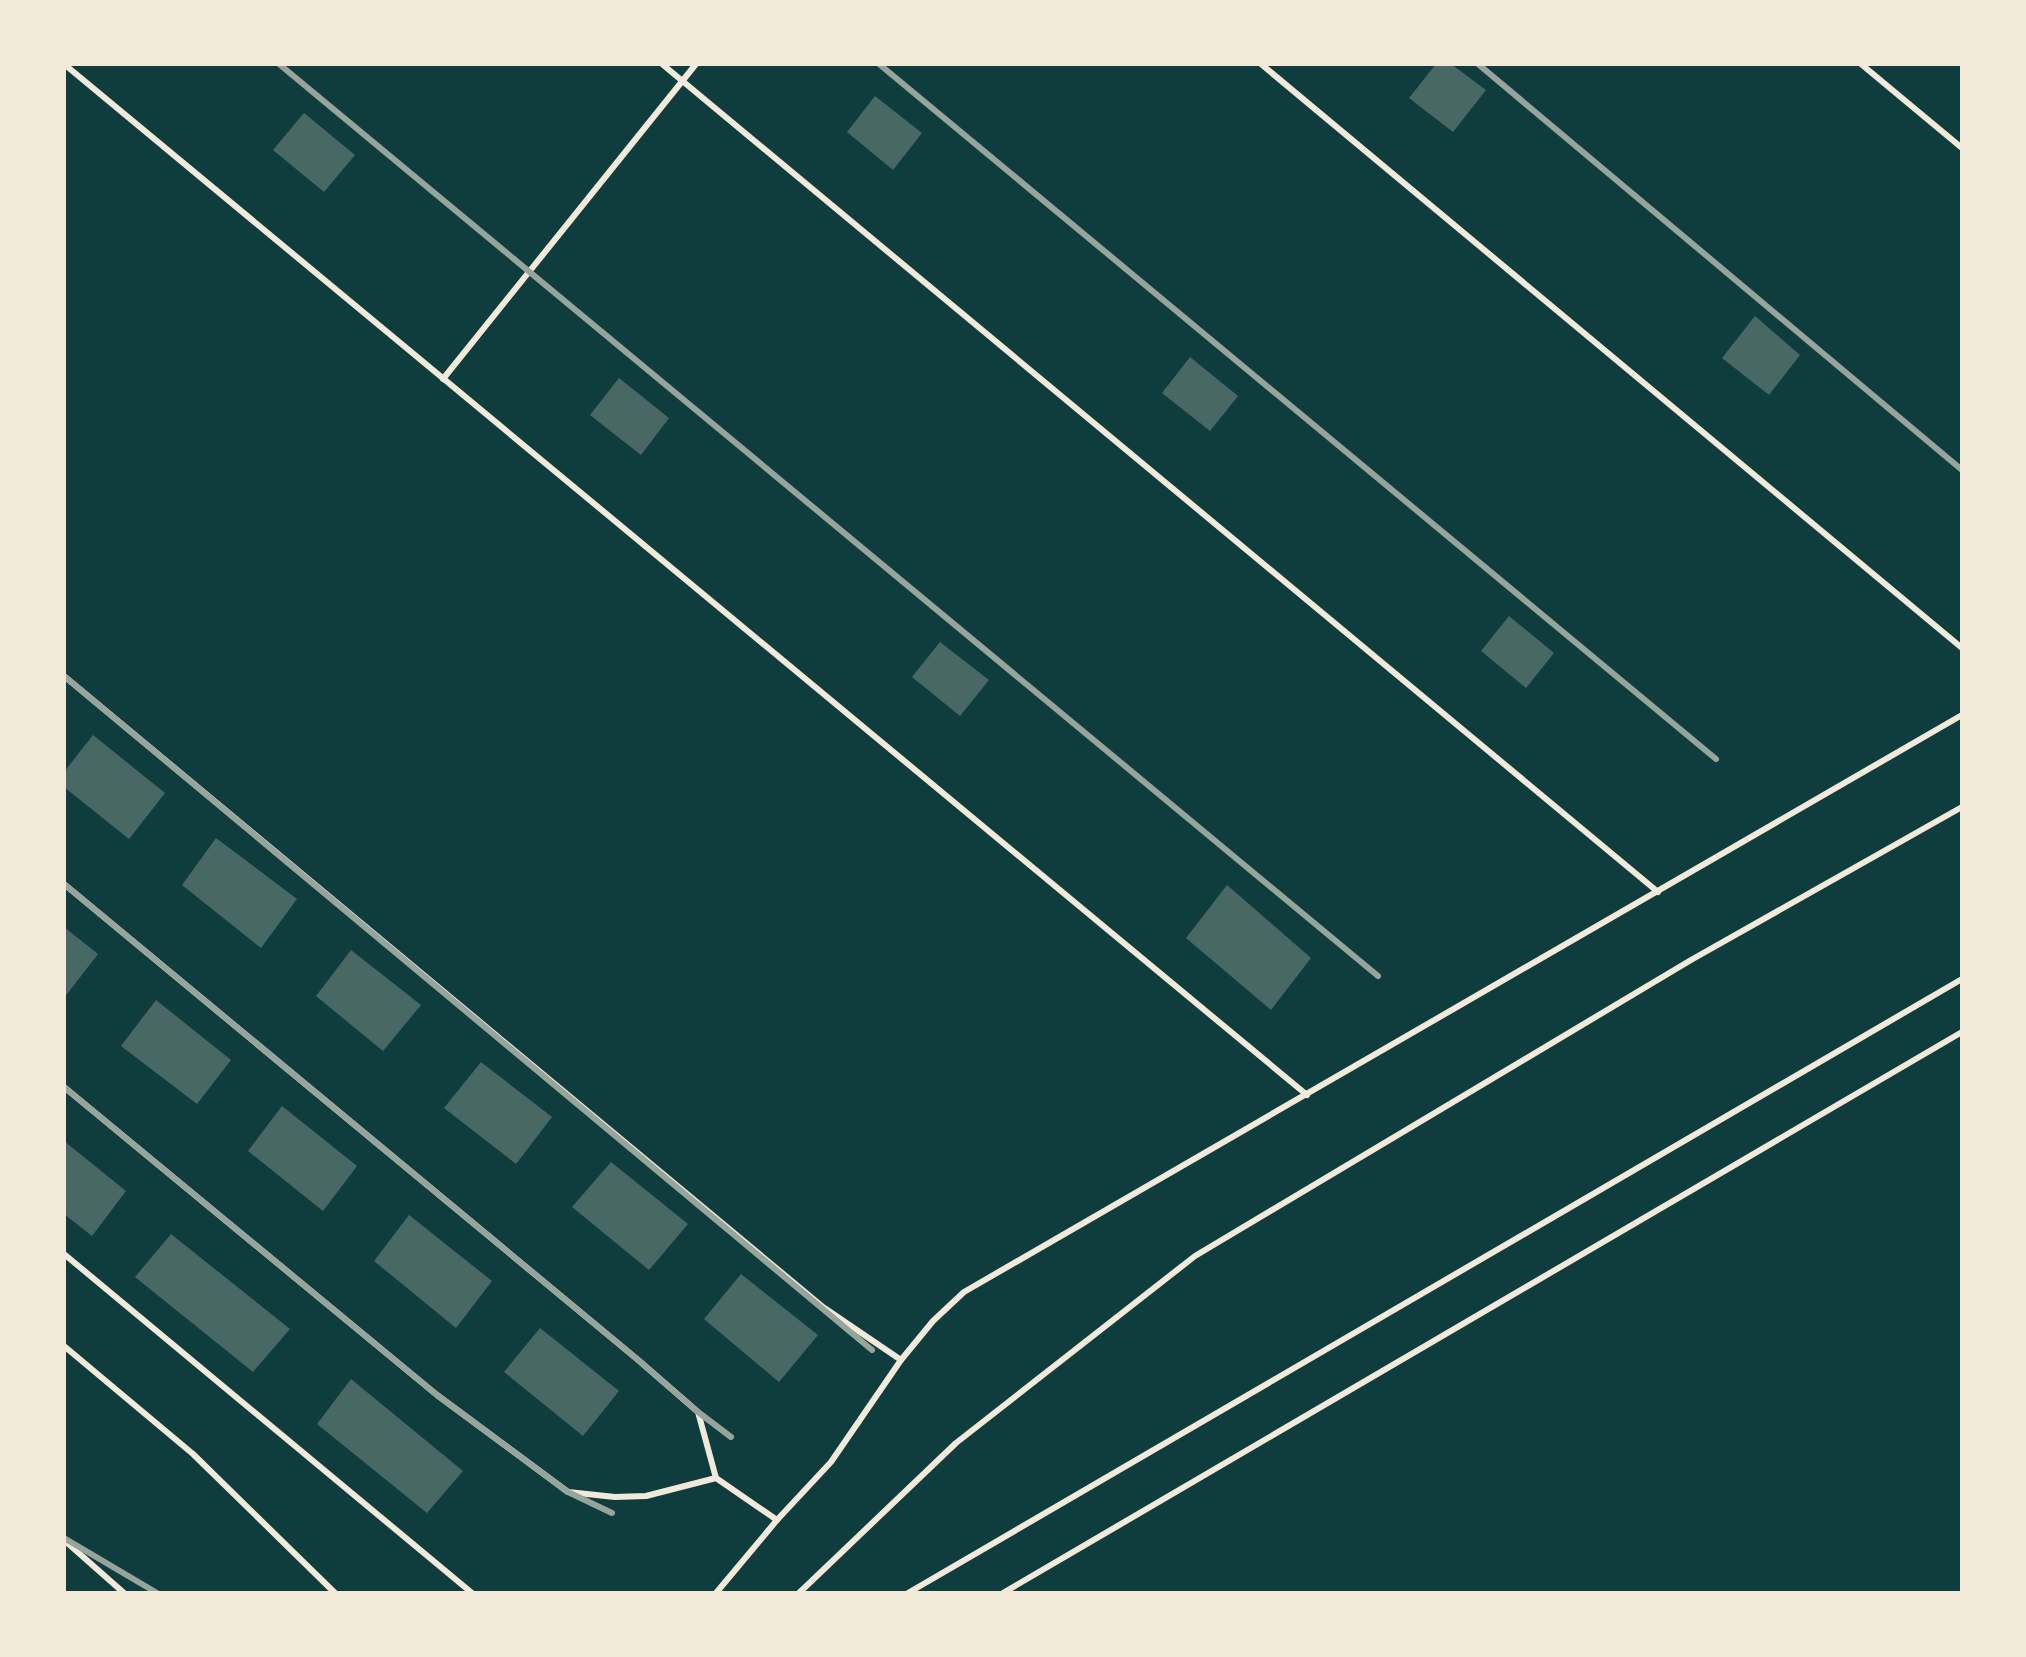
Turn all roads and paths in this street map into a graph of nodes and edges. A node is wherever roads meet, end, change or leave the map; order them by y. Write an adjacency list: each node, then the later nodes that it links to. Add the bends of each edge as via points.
1 (64, 64): 8 (lane)
2 (662, 64): 6 (lane)
3 (696, 64): 6 (lane)
4 (1261, 64): 9 (lane)
5 (1861, 64): 7 (lane)
6 (682, 81): 8 (lane); 14 (lane)
7 (1962, 148)
8 (443, 379): 18 (lane)
9 (1962, 648)
10 (64, 676): 21 (lane, via 823,1307)
11 (1962, 715): 14 (lane)
12 (1962, 807): 29 (lane, via 1691,960 1195,1256 956,1443)
13 (64, 884): 22 (lane, via 698,1412)
14 (1658, 892): 18 (lane)
15 (1962, 979): 30 (lane)
16 (1962, 1032): 31 (lane)
17 (64, 1087): 22 (lane, via 437,1395 568,1492 646,1496)
18 (1307, 1095): 21 (lane, via 964,1292)
19 (64, 1254): 27 (lane)
20 (64, 1346): 26 (lane, via 193,1454)
21 (901, 1360): 23 (lane, via 831,1462)
22 (716, 1478): 23 (lane)
23 (777, 1520): 28 (lane)
24 (64, 1540): 25 (lane)
25 (124, 1593)
26 (335, 1593)
27 (472, 1593)
28 (716, 1593)
29 (799, 1593)
30 (908, 1593)
31 (1003, 1593)

